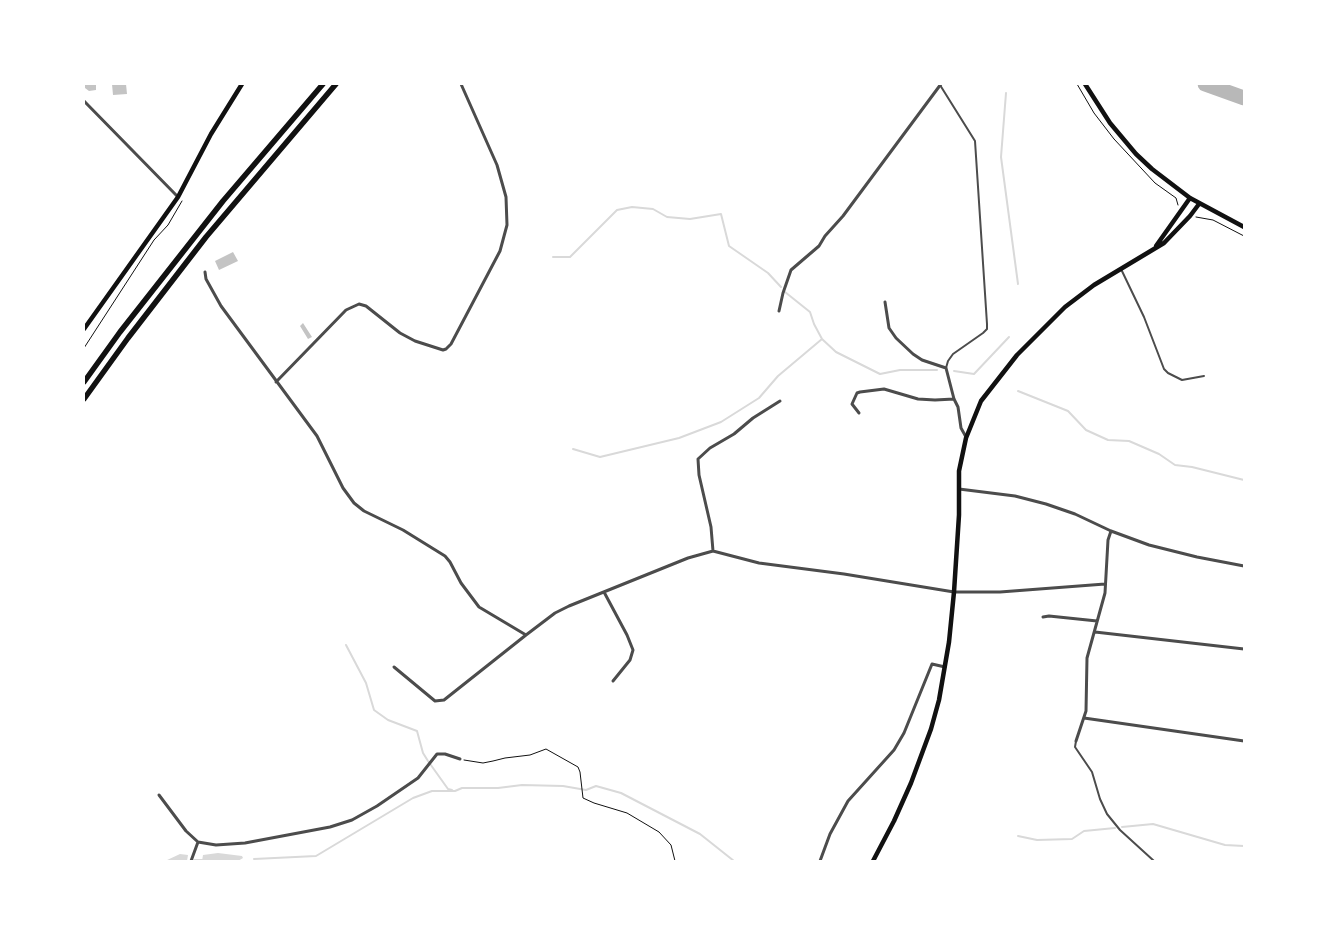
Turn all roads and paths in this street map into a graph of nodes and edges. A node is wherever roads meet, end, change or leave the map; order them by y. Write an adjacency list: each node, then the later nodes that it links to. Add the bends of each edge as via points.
1 (242, 84): 9 (main road, via 211,134)
2 (323, 84): 21 (highway, via 217,209)
3 (336, 84): 23 (highway, via 206,237)
4 (461, 84): 22 (street, via 497,165 506,197 507,225 500,251 451,344 443,350 416,342 359,304 346,310)
5 (1085, 84): 8 (main road, via 1110,123 1136,154)
6 (941, 85): 16 (street, via 819,246 792,270); 19 (lane, via 975,141 987,324 983,333 953,354)
7 (84, 101): 9 (street)
8 (1190, 198): 10 (main road); 12 (main road)
9 (180, 199): 17 (main road); 18 (path, via 168,225 154,240)
10 (1199, 204): 11 (main road); 12 (main road, via 1164,243)
11 (1244, 227)
12 (1153, 249): 13 (main road)
13 (1121, 269): 20 (lane, via 1164,369 1182,380); 27 (main road, via 1065,307 1017,355 981,401)
14 (205, 272): 22 (street, via 221,306)
15 (884, 302): 19 (street, via 890,328 896,338 922,360)
16 (779, 311)
17 (84, 329)
18 (84, 348)
19 (946, 368): 24 (street)
20 (1204, 376)
21 (84, 382)
22 (276, 382): 38 (street, via 317,436 354,503 445,556 479,607)
23 (84, 399)
24 (954, 399): 26 (street, via 918,399 884,389 860,392 852,404); 27 (street)
25 (780, 401): 30 (street, via 698,459)
26 (859, 413)
27 (966, 438): 28 (main road)
28 (959, 489): 29 (street, via 1015,496 1046,504); 34 (main road)
29 (1111, 531): 31 (street, via 1167,550); 32 (street)
30 (713, 551): 33 (street); 34 (street, via 759,563)
31 (1244, 566)
32 (1105, 584): 34 (street); 36 (street)
33 (604, 592): 38 (street, via 555,613); 42 (street, via 633,650 630,660)
34 (954, 592): 41 (main road)
35 (1044, 617): 36 (street)
36 (1097, 621): 37 (street)
37 (1095, 632): 39 (street); 43 (street, via 1087,658)
38 (526, 635): 40 (street, via 444,700 435,701)
39 (1244, 649)
40 (394, 667)
41 (945, 667): 51 (street, via 932,664 904,733 894,750 848,801); 52 (main road, via 938,707 919,763)
42 (613, 681)
43 (1084, 718): 44 (street); 45 (street)
44 (1076, 741): 53 (lane, via 1075,746 1092,772 1107,814)
45 (1244, 741)
46 (460, 759): 48 (street, via 437,754 414,781 352,820 330,827 245,844); 50 (path, via 493,762 546,749 578,767 583,798 627,813 659,832 671,845)
47 (159, 796): 48 (street)
48 (198, 842): 49 (street)
49 (191, 861)
50 (675, 861)
51 (820, 861)
52 (873, 861)
53 (1154, 861)

